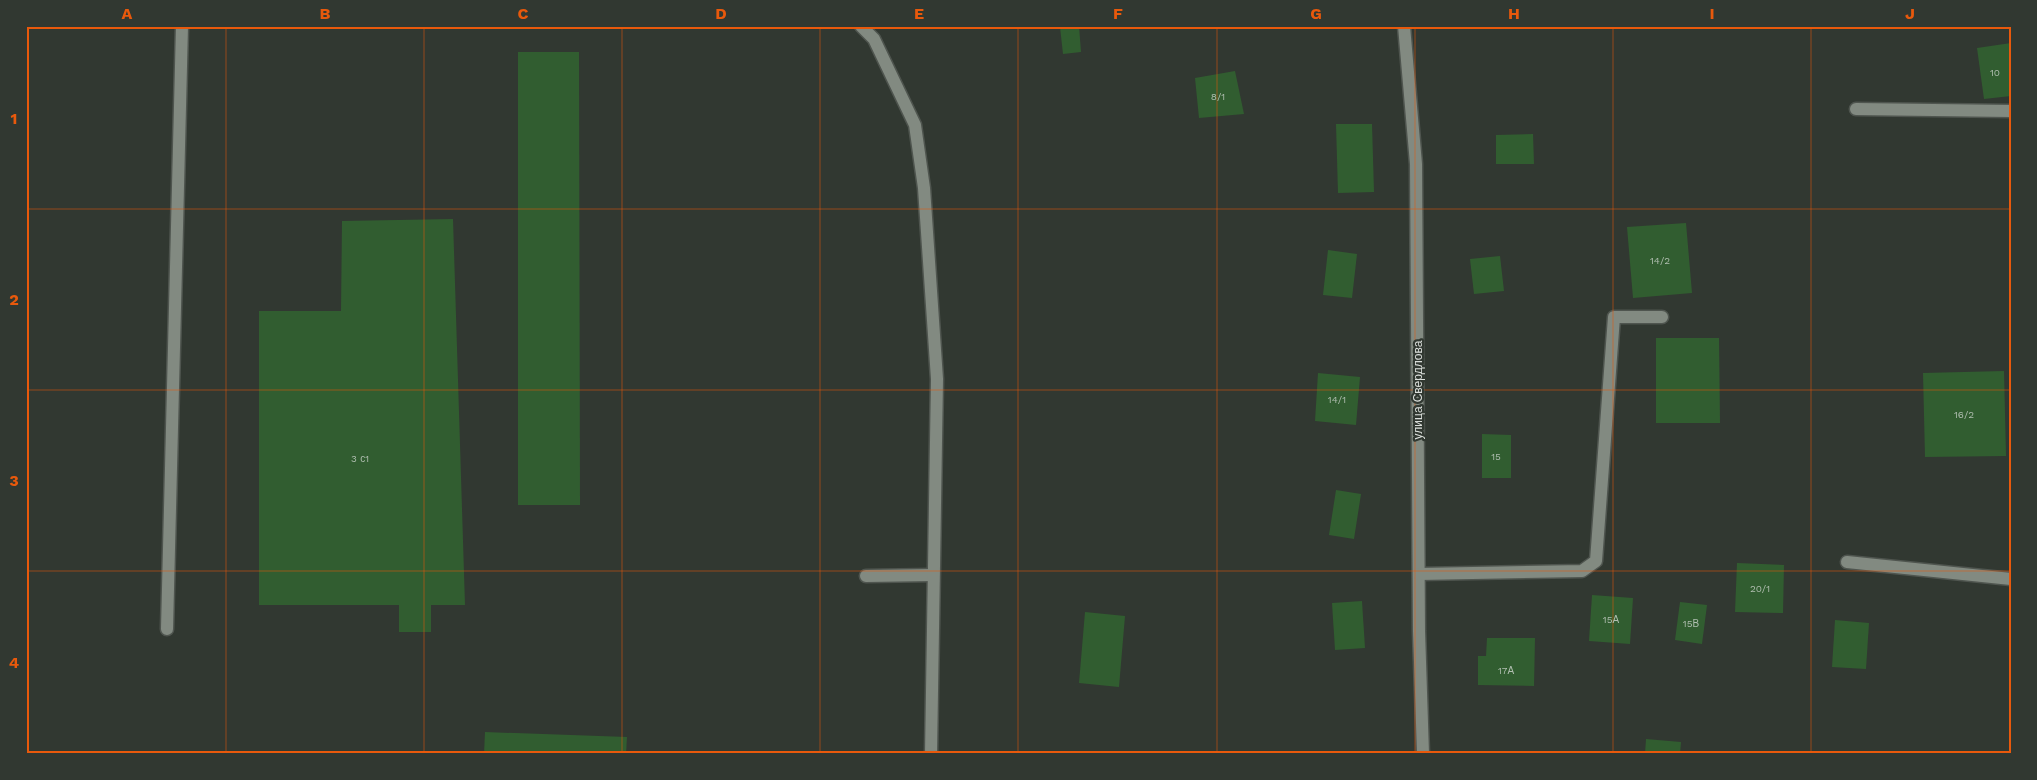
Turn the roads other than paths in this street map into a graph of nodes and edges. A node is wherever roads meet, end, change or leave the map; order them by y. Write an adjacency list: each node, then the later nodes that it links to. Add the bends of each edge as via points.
1 (182, 26): 12 (street)
2 (861, 26): 9 (street, via 874,39 915,125 924,188 937,379)
3 (1404, 26): 8 (street, улица Свердлова, via 1416,164)
4 (1856, 109): 5 (street)
5 (2011, 112)
6 (1662, 317): 8 (street, via 1614,317 1596,561 1582,571)
7 (1847, 562): 11 (street)
8 (1419, 574): 14 (street, улица Свердлова)
9 (933, 575): 10 (street); 13 (street)
10 (866, 576)
11 (2011, 579)
12 (167, 629)
13 (930, 754)
14 (1423, 754)

